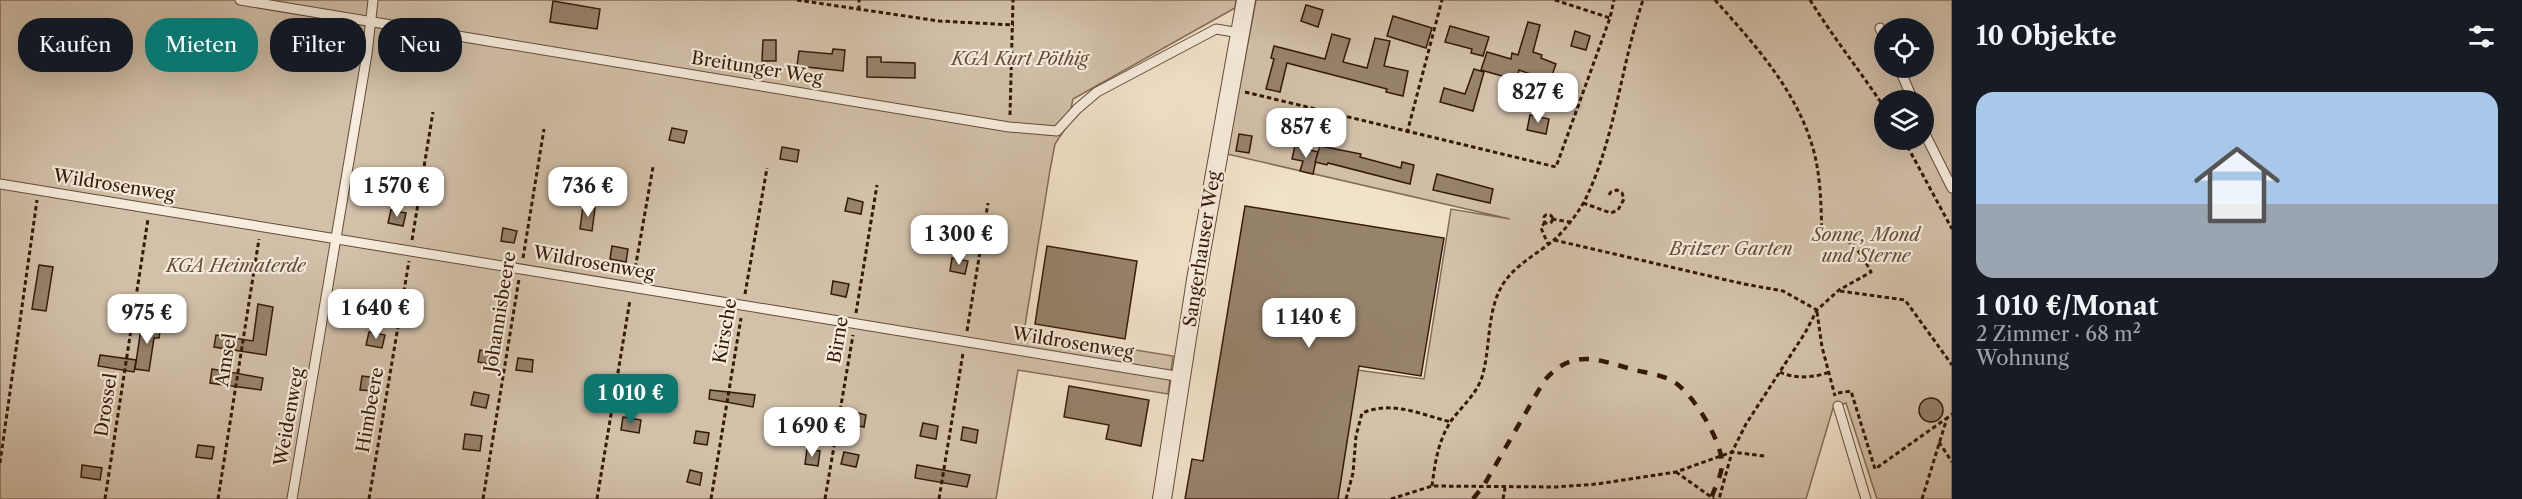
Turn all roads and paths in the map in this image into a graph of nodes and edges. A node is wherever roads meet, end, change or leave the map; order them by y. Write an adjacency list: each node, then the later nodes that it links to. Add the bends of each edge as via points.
1 (240, 0): 15 (lane, Breitunger Weg)
2 (374, 0): 15 (lane, Weidenweg)
3 (797, 0): 13 (path)
4 (859, 0): 13 (path)
5 (1013, 0): 16 (path)
6 (1246, 0): 17 (street, Sangerhauser Weg)
7 (1442, 0): 23 (path)
8 (1555, 0): 14 (path)
9 (1614, 0): 14 (path)
10 (1642, 0): 33 (path, via 1608,140)
11 (1715, 0): 46 (path, via 1756,46 1791,95 1805,123 1821,190 1822,234 1837,235 1852,244 1871,272)
12 (1810, 0): 19 (path)
13 (859, 10): 16 (path, via 939,21)
14 (1610, 18): 23 (path, via 1556,167)
15 (371, 20): 21 (lane, Breitunger Weg); 40 (lane, Weidenweg)
16 (1014, 25): 21 (path)
17 (1240, 33): 18 (street, Sangerhauser Weg); 21 (lane, Breitunger Weg, via 1216,29 1097,92 1057,131)
18 (1229, 89): 23 (path); 53 (street, Sangerhauser Weg)
19 (1874, 92)
20 (433, 112): 43 (path, Himbeere)
21 (1009, 127)
22 (544, 129): 44 (path, Johannisbeere)
23 (1407, 133)
24 (1909, 150): 39 (path)
25 (1933, 150): 30 (lane)
26 (653, 167): 45 (path)
27 (767, 168): 47 (path, Kirsche)
28 (0, 184): 31 (lane, Wildrosenweg)
29 (877, 185): 49 (path, Birne)
30 (1952, 188)
31 (39, 190): 34 (lane, Wildrosenweg); 63 (path)
32 (1608, 196): 33 (path, via 1617,190 1622,193 1624,199 1618,210 1611,213)
33 (1583, 203): 37 (path)
34 (150, 208): 38 (lane, Wildrosenweg); 67 (path, Drossel)
35 (1552, 219): 36 (path); 36 (path, via 1546,214); 37 (path)
36 (1545, 222): 42 (path, via 1541,228)
37 (1570, 222): 41 (path)
38 (261, 225): 40 (lane, Wildrosenweg); 68 (path, Amsel)
39 (1952, 229)
40 (336, 238): 43 (lane, Wildrosenweg); 69 (lane, Weidenweg)
41 (1554, 240): 42 (path); 48 (path, via 1783,291)
42 (1548, 244): 58 (path, via 1522,263 1503,284 1491,315 1477,389)
43 (410, 251): 44 (lane, Wildrosenweg); 70 (path, Himbeere)
44 (521, 268): 45 (lane, Wildrosenweg); 71 (path, Johannisbeere)
45 (632, 287): 47 (lane, Wildrosenweg); 72 (path)
46 (1839, 290): 48 (path); 50 (path, via 1905,300)
47 (743, 305): 49 (lane, Wildrosenweg); 73 (path, Kirsche)
48 (1816, 310): 51 (path); 52 (path)
49 (855, 323): 53 (lane, Wildrosenweg); 74 (path, Birne)
50 (1952, 365)
51 (1780, 372): 52 (path, via 1787,376 1818,377); 60 (path)
52 (1829, 372): 54 (path)
53 (1182, 377): 75 (street, Sangerhauser Weg)
54 (1835, 394): 55 (path); 57 (path, via 1851,391 1875,469)
55 (1838, 406): 81 (lane)
56 (1952, 414): 57 (path)
57 (1947, 418): 59 (path)
58 (1451, 422): 65 (path, via 1437,451); 76 (path, via 1400,408 1362,413)
59 (1939, 442): 62 (path); 82 (path)
60 (1732, 452): 61 (path); 64 (path); 80 (path)
61 (1764, 456)
62 (1952, 462)
63 (0, 463)
64 (1676, 472): 66 (path, via 1597,484); 79 (path)
65 (1432, 486): 66 (path); 77 (path)
66 (1505, 488): 78 (path)
67 (105, 499)
68 (218, 499)
69 (292, 499)
70 (369, 499)
71 (483, 499)
72 (597, 499)
73 (711, 499)
74 (825, 499)
75 (1162, 499)
76 (1346, 499)
77 (1391, 499)
78 (1503, 499)
79 (1714, 499)
80 (1719, 499)
81 (1866, 499)
82 (1922, 499)

